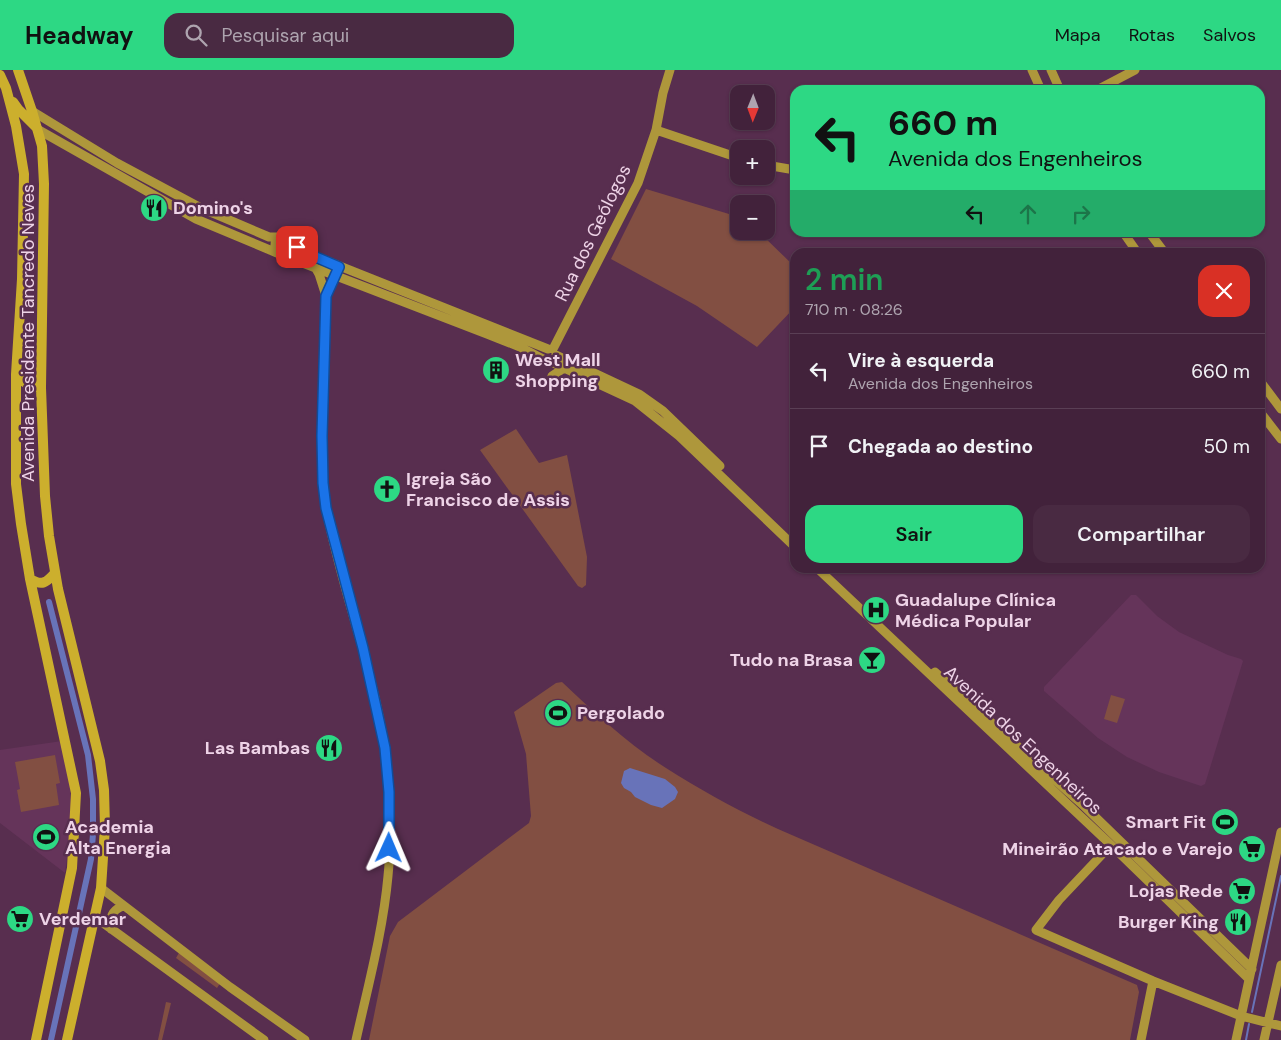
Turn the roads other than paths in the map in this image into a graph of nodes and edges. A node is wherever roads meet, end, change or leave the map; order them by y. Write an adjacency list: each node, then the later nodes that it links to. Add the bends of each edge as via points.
1 (18, 70): 11 (main road, Avenida Presidente Tancredo Neves)
2 (670, 70): 13 (street, Rua dos Geólogos)
3 (1032, 70): 7 (street)
4 (1051, 70): 8 (street)
5 (1135, 70): 9 (street)
6 (0, 75): 10 (main road, Avenida Presidente Tancredo Neves)
7 (1040, 85)
8 (1058, 85)
9 (1106, 85)
10 (6, 88): 12 (main road, via 18,109); 30 (main road, Avenida Presidente Tancredo Neves, via 24,174)
11 (32, 111): 12 (main road, Avenida Presidente Tancredo Neves); 17 (street, via 117,163 201,208 269,237)
12 (38, 129): 23 (street, via 196,219); 32 (main road, Avenida Presidente Tancredo Neves, via 44,184)
13 (656, 130): 14 (street); 28 (street, Rua dos Geólogos, via 638,184)
14 (730, 155)
15 (775, 167): 16 (street)
16 (790, 169)
17 (278, 237): 20 (street, via 284,234 292,236); 23 (street, via 274,246)
18 (1126, 237): 21 (street)
19 (1153, 237): 22 (street)
20 (297, 247): 24 (street); 26 (street)
21 (1134, 248)
22 (1161, 248)
23 (277, 253): 24 (street)
24 (287, 257): 25 (street)
25 (315, 267): 26 (street); 27 (street)
26 (337, 271): 27 (street); 28 (street)
27 (326, 296): 64 (street, via 322,436 326,508 363,648 385,748 389,792 388,876)
28 (551, 355): 29 (street); 37 (street, via 639,394 663,412)
29 (564, 368): 31 (street); 38 (street, via 635,401 679,436)
30 (16, 374): 32 (main road, via 25,384); 42 (main road, Avenida Presidente Tancredo Neves, via 16,484)
31 (552, 376)
32 (41, 388): 39 (main road, Avenida Presidente Tancredo Neves, via 45,496)
33 (1265, 388): 34 (street)
34 (1281, 409)
35 (1265, 418): 36 (street)
36 (1281, 439)
37 (790, 536)
38 (790, 542)
39 (55, 573): 42 (main road, via 44,582); 43 (main road, Avenida Presidente Tancredo Neves)
40 (822, 573): 46 (street, Avenida dos Engenheiros)
41 (828, 573): 49 (street, Avenida dos Engenheiros, via 1084,806)
42 (30, 579): 44 (main road, Avenida Presidente Tancredo Neves)
43 (58, 589): 44 (main road, via 42,587); 48 (main road, Avenida Presidente Tancredo Neves, via 103,780 105,827)
44 (34, 597): 60 (main road, Avenida Presidente Tancredo Neves, via 76,793 72,868)
45 (1281, 832): 54 (street)
46 (1111, 845): 47 (street, Avenida dos Engenheiros); 56 (street, via 1036,930)
47 (1148, 881): 49 (street, via 1169,897); 55 (street, Avenida dos Engenheiros)
48 (101, 888): 50 (street); 51 (main road, Avenida Presidente Tancredo Neves)
49 (1177, 896): 54 (street, Avenida dos Engenheiros)
50 (123, 906): 52 (street, via 111,916); 63 (street)
51 (95, 917): 52 (street); 61 (main road, Avenida Presidente Tancredo Neves)
52 (111, 929): 62 (street)
53 (1281, 965): 58 (street)
54 (1252, 970): 55 (street)
55 (1249, 979): 57 (street)
56 (1153, 981): 57 (street); 65 (street)
57 (1244, 1017): 58 (street); 66 (street)
58 (1266, 1022): 59 (street); 67 (street)
59 (1281, 1026)
60 (36, 1040)
61 (66, 1040)
62 (264, 1040)
63 (305, 1040)
64 (356, 1040)
65 (1142, 1040)
66 (1236, 1040)
67 (1264, 1040)

